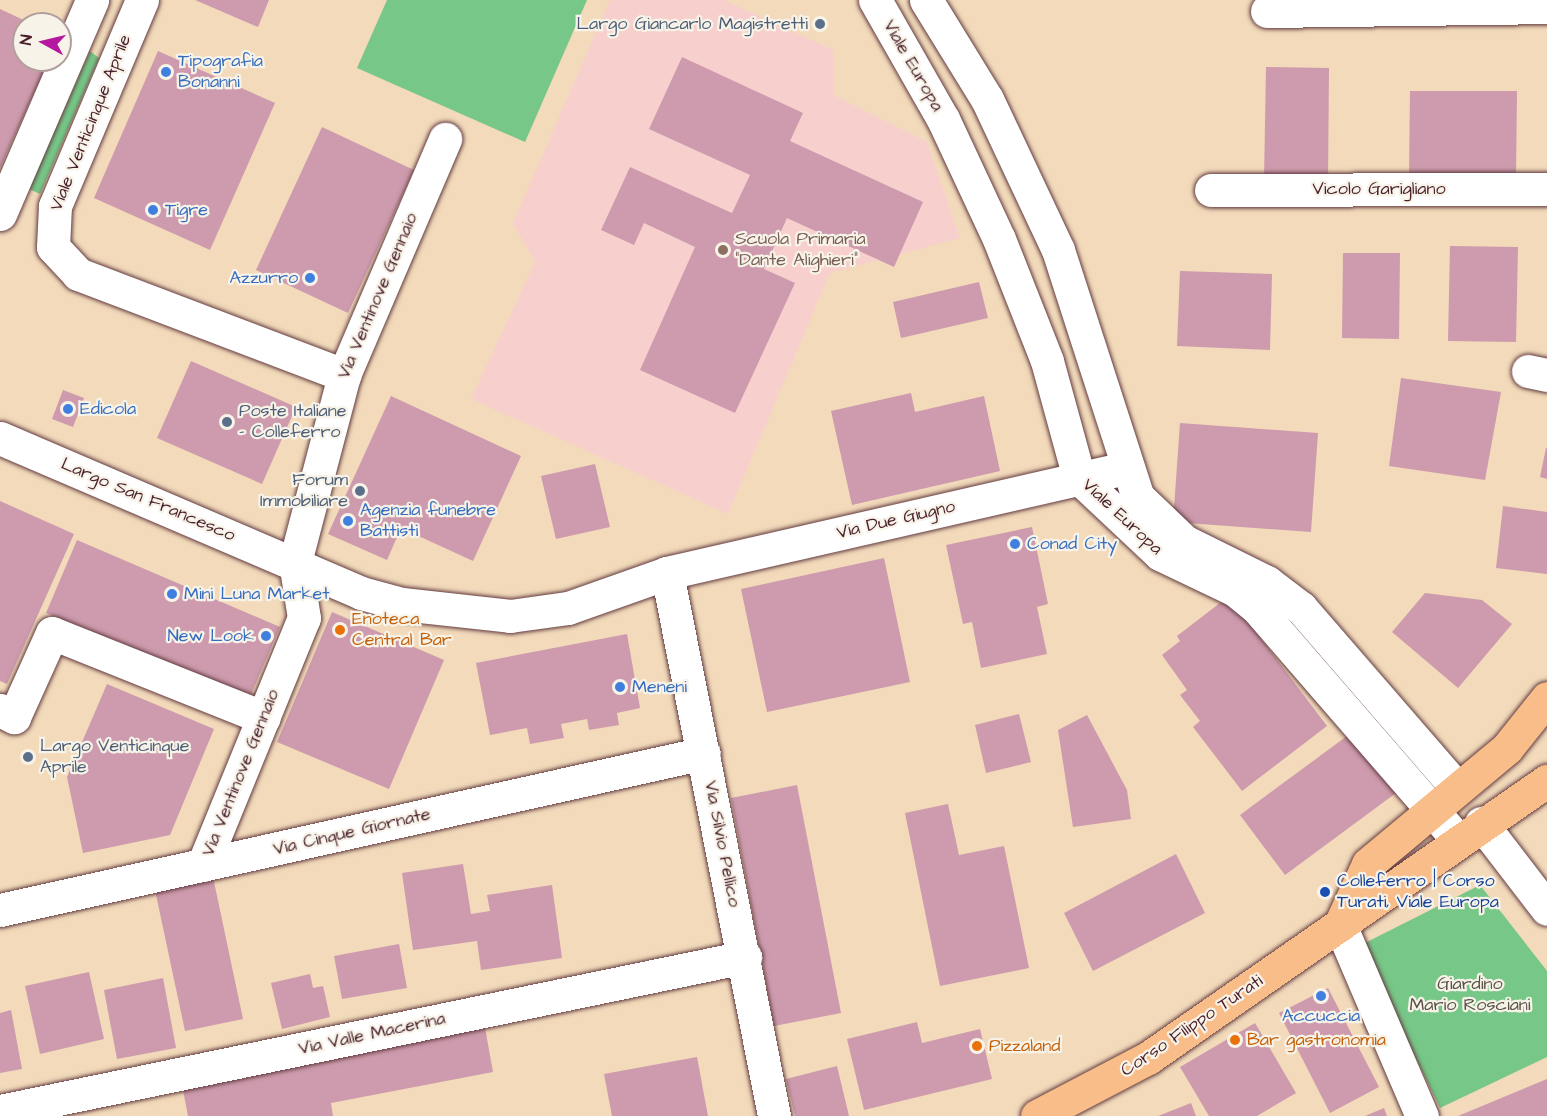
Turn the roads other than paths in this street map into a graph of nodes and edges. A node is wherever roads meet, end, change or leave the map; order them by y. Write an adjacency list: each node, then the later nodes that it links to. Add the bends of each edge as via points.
1 (875, 0): 14 (street, Viale Europa, via 943,119 995,229 1043,351)
2 (926, 0): 13 (street, Viale Europa, via 987,99 1059,250 1090,336)
3 (88, 1): 5 (street); 10 (street)
4 (1547, 7): 6 (street)
5 (137, 11): 11 (street, Viale Venticinque Aprile, via 52,216 53,248 78,274)
6 (1267, 11)
7 (445, 139): 11 (street, Via Ventinove Gennaio)
8 (1547, 189): 9 (street, Vicolo Garigliano)
9 (1211, 190)
10 (0, 214)
11 (344, 375): 15 (street, Via Ventinove Gennaio)
12 (0, 438): 15 (street, Largo San Francesco)
13 (1124, 468): 14 (street, Via Due Giugno); 22 (street, Viale Europa, via 1144,506 1174,534 1268,582 1317,624)
14 (1079, 478): 16 (street, Via Due Giugno); 23 (street, Viale Europa, via 1160,555 1247,599)
15 (295, 562): 16 (street, Largo San Francesco, via 372,596 494,615 568,608); 19 (street, Via Ventinove Gennaio, via 304,618)
16 (667, 573): 20 (street, Via Silvio Pellico)
17 (1547, 698): 22 (main road, via 1507,748)
18 (0, 711): 19 (street, via 14,717 52,633)
19 (264, 718): 25 (street, Via Ventinove Gennaio)
20 (704, 753): 25 (street, Via Cinque Giornate); 29 (street, Via Silvio Pellico)
21 (1547, 781): 24 (main road, Corso Filippo Turati)
22 (1457, 788): 23 (main road)
23 (1431, 809): 24 (street, Viale Europa); 28 (main road, via 1368,864)
24 (1470, 831): 26 (street, Viale Europa); 28 (main road, Corso Filippo Turati)
25 (203, 865): 27 (street, Via Cinque Giornate)
26 (1547, 909)
27 (0, 910)
28 (1341, 924): 32 (main road, Corso Filippo Turati, via 1148,1058); 33 (street)
29 (745, 957): 30 (street, Via Valle Macerina); 31 (street, Via Silvio Pellico)
30 (0, 1111)
31 (774, 1116)
32 (1037, 1116)
33 (1422, 1116)

